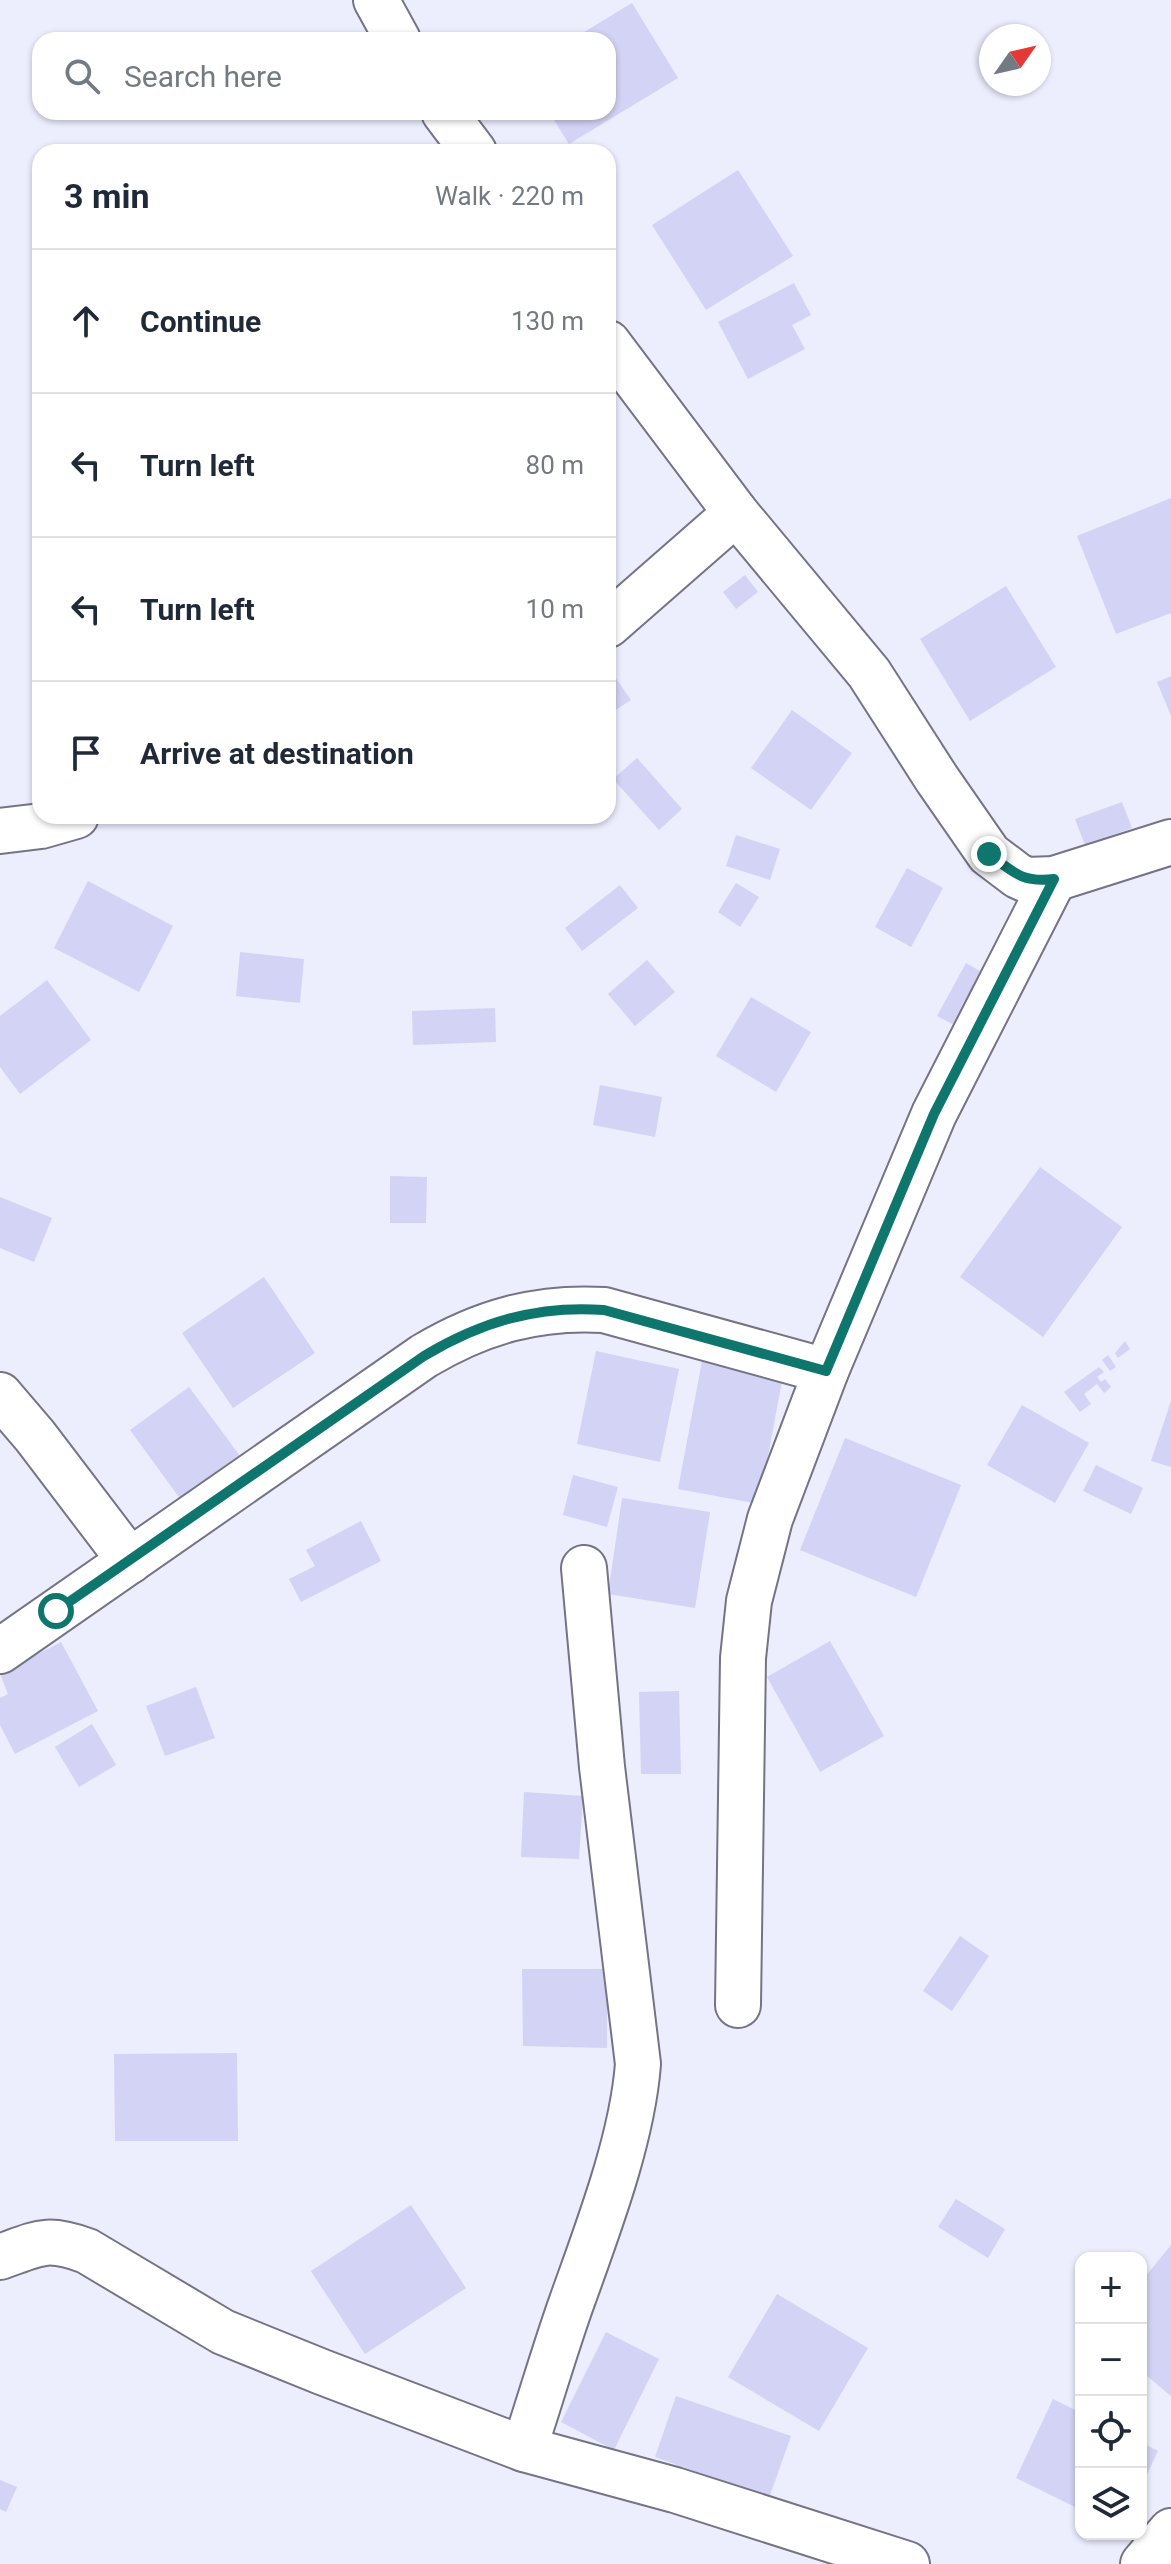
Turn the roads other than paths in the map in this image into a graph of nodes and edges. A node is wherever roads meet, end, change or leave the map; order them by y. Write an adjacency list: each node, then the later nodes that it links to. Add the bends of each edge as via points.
1 (376, 0): 2 (street)
2 (394, 32)
3 (450, 120): 4 (street)
4 (468, 144)
5 (616, 354): 6 (street)
6 (736, 513): 7 (street); 11 (street, via 869,673 989,854 1027,880)
7 (616, 618)
8 (48, 824): 9 (street)
9 (0, 831)
10 (1171, 842): 11 (street)
11 (1054, 879): 12 (street, via 934,1114)
12 (826, 1371): 14 (street, via 604,1310 523,1314 424,1356); 17 (street, via 770,1519 749,1601 743,1658)
13 (0, 1395): 14 (street)
14 (130, 1561): 16 (street)
15 (584, 1568): 19 (street, via 638,2064 636,2093 603,2214)
16 (0, 1651)
17 (738, 2005)
18 (0, 2257): 19 (street, via 44,2241 64,2242 223,2332)
19 (524, 2449): 21 (street, via 675,2490)
20 (1171, 2531): 22 (street)
21 (907, 2564)
22 (1143, 2564)

